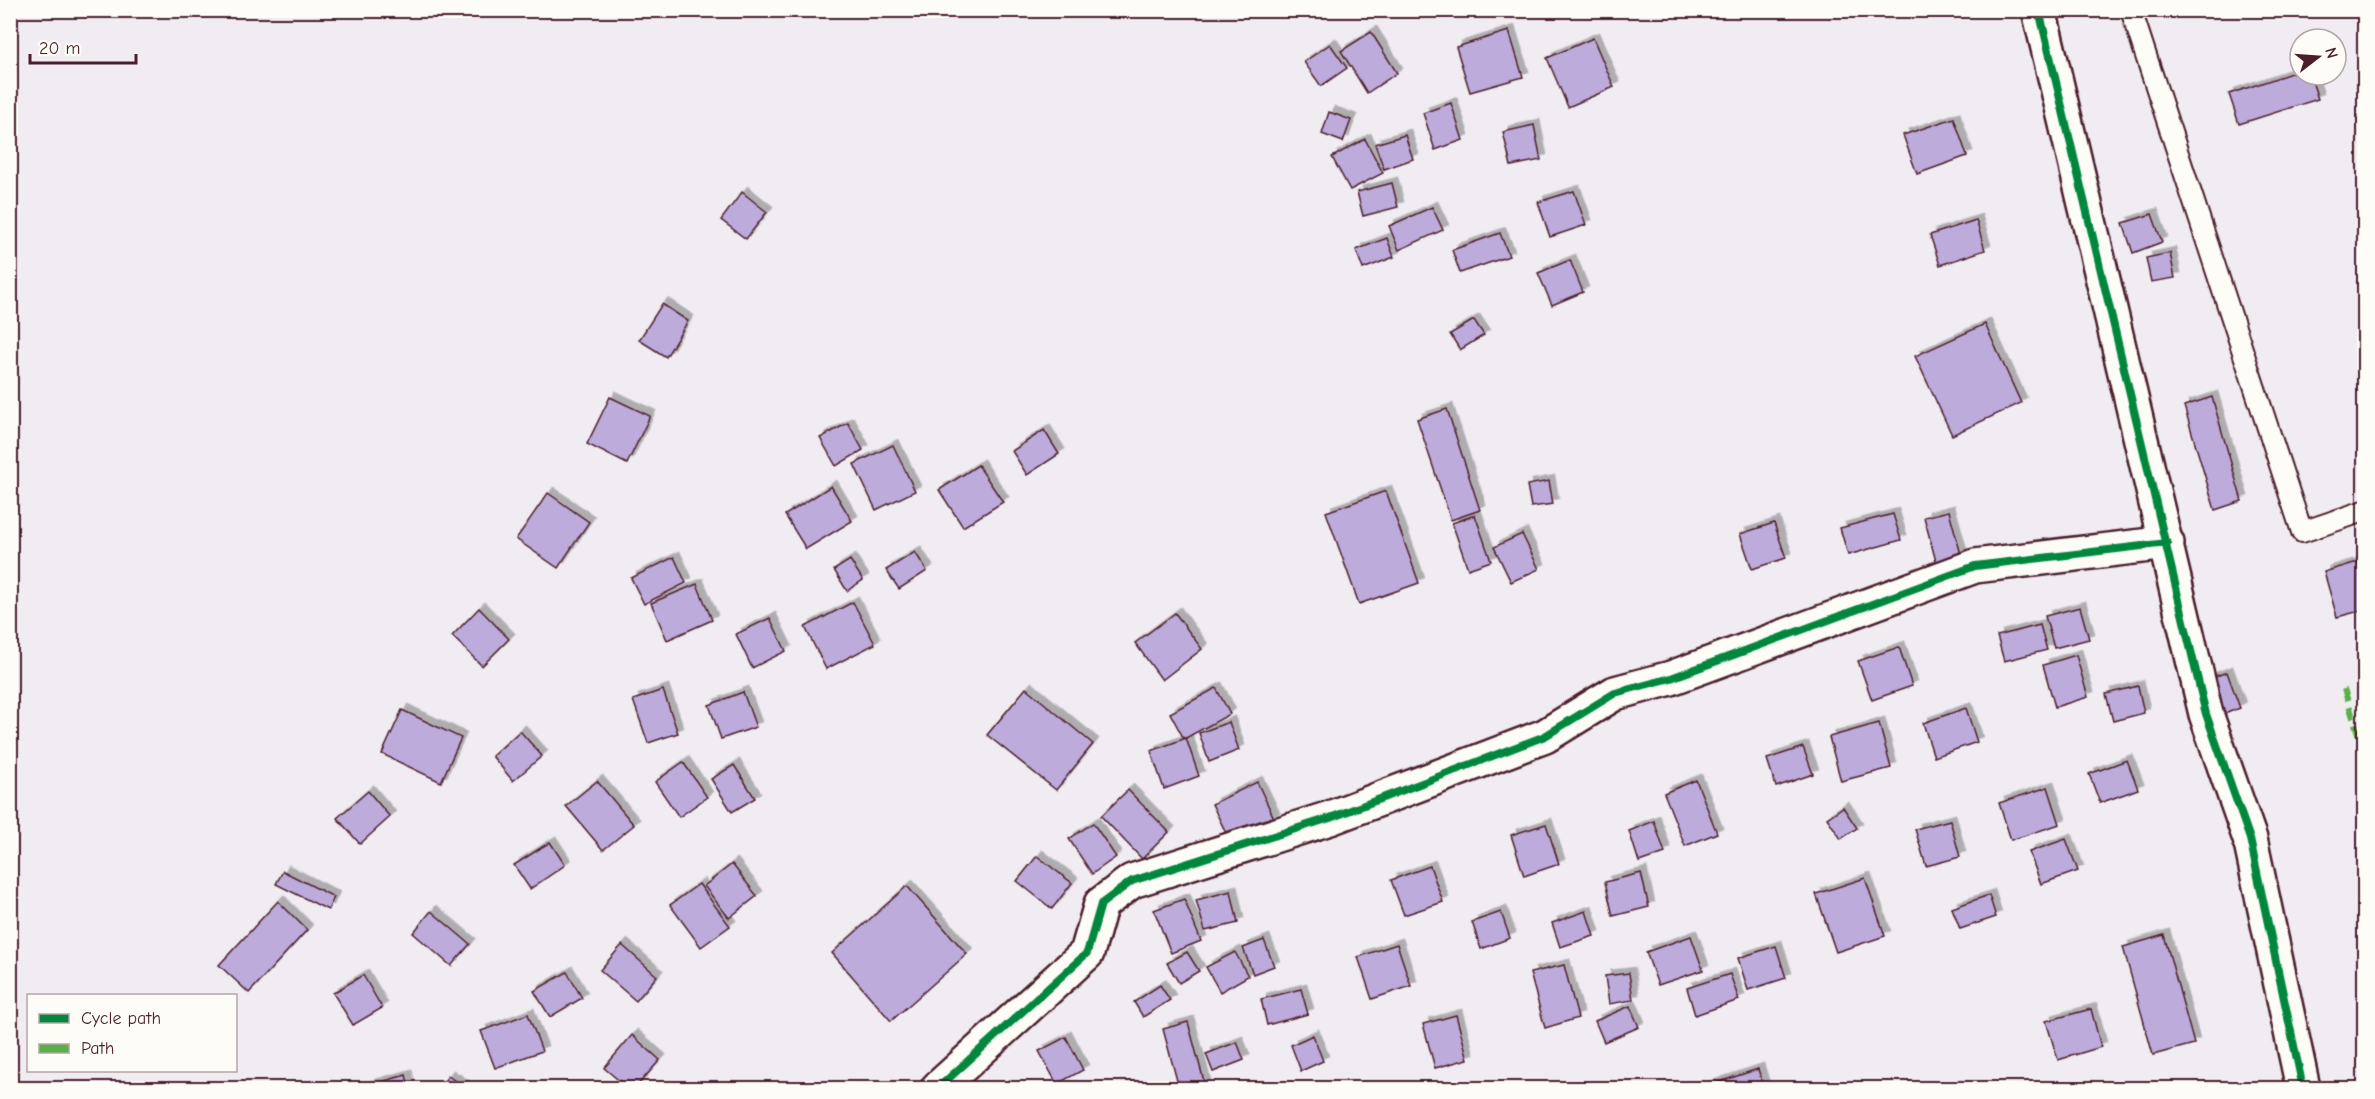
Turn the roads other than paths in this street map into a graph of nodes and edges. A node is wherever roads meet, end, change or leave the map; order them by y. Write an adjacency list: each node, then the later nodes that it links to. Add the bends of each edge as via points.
1 (2039, 10): 4 (street)
2 (2131, 10): 3 (lane, via 2302,532)
3 (2364, 511)
4 (2167, 543): 5 (street, via 1975,566 1671,678 1615,693 1545,736 1330,818 1132,882 1101,904 1087,954); 6 (street, via 2206,714 2250,839)
5 (938, 1089)
6 (2303, 1089)

